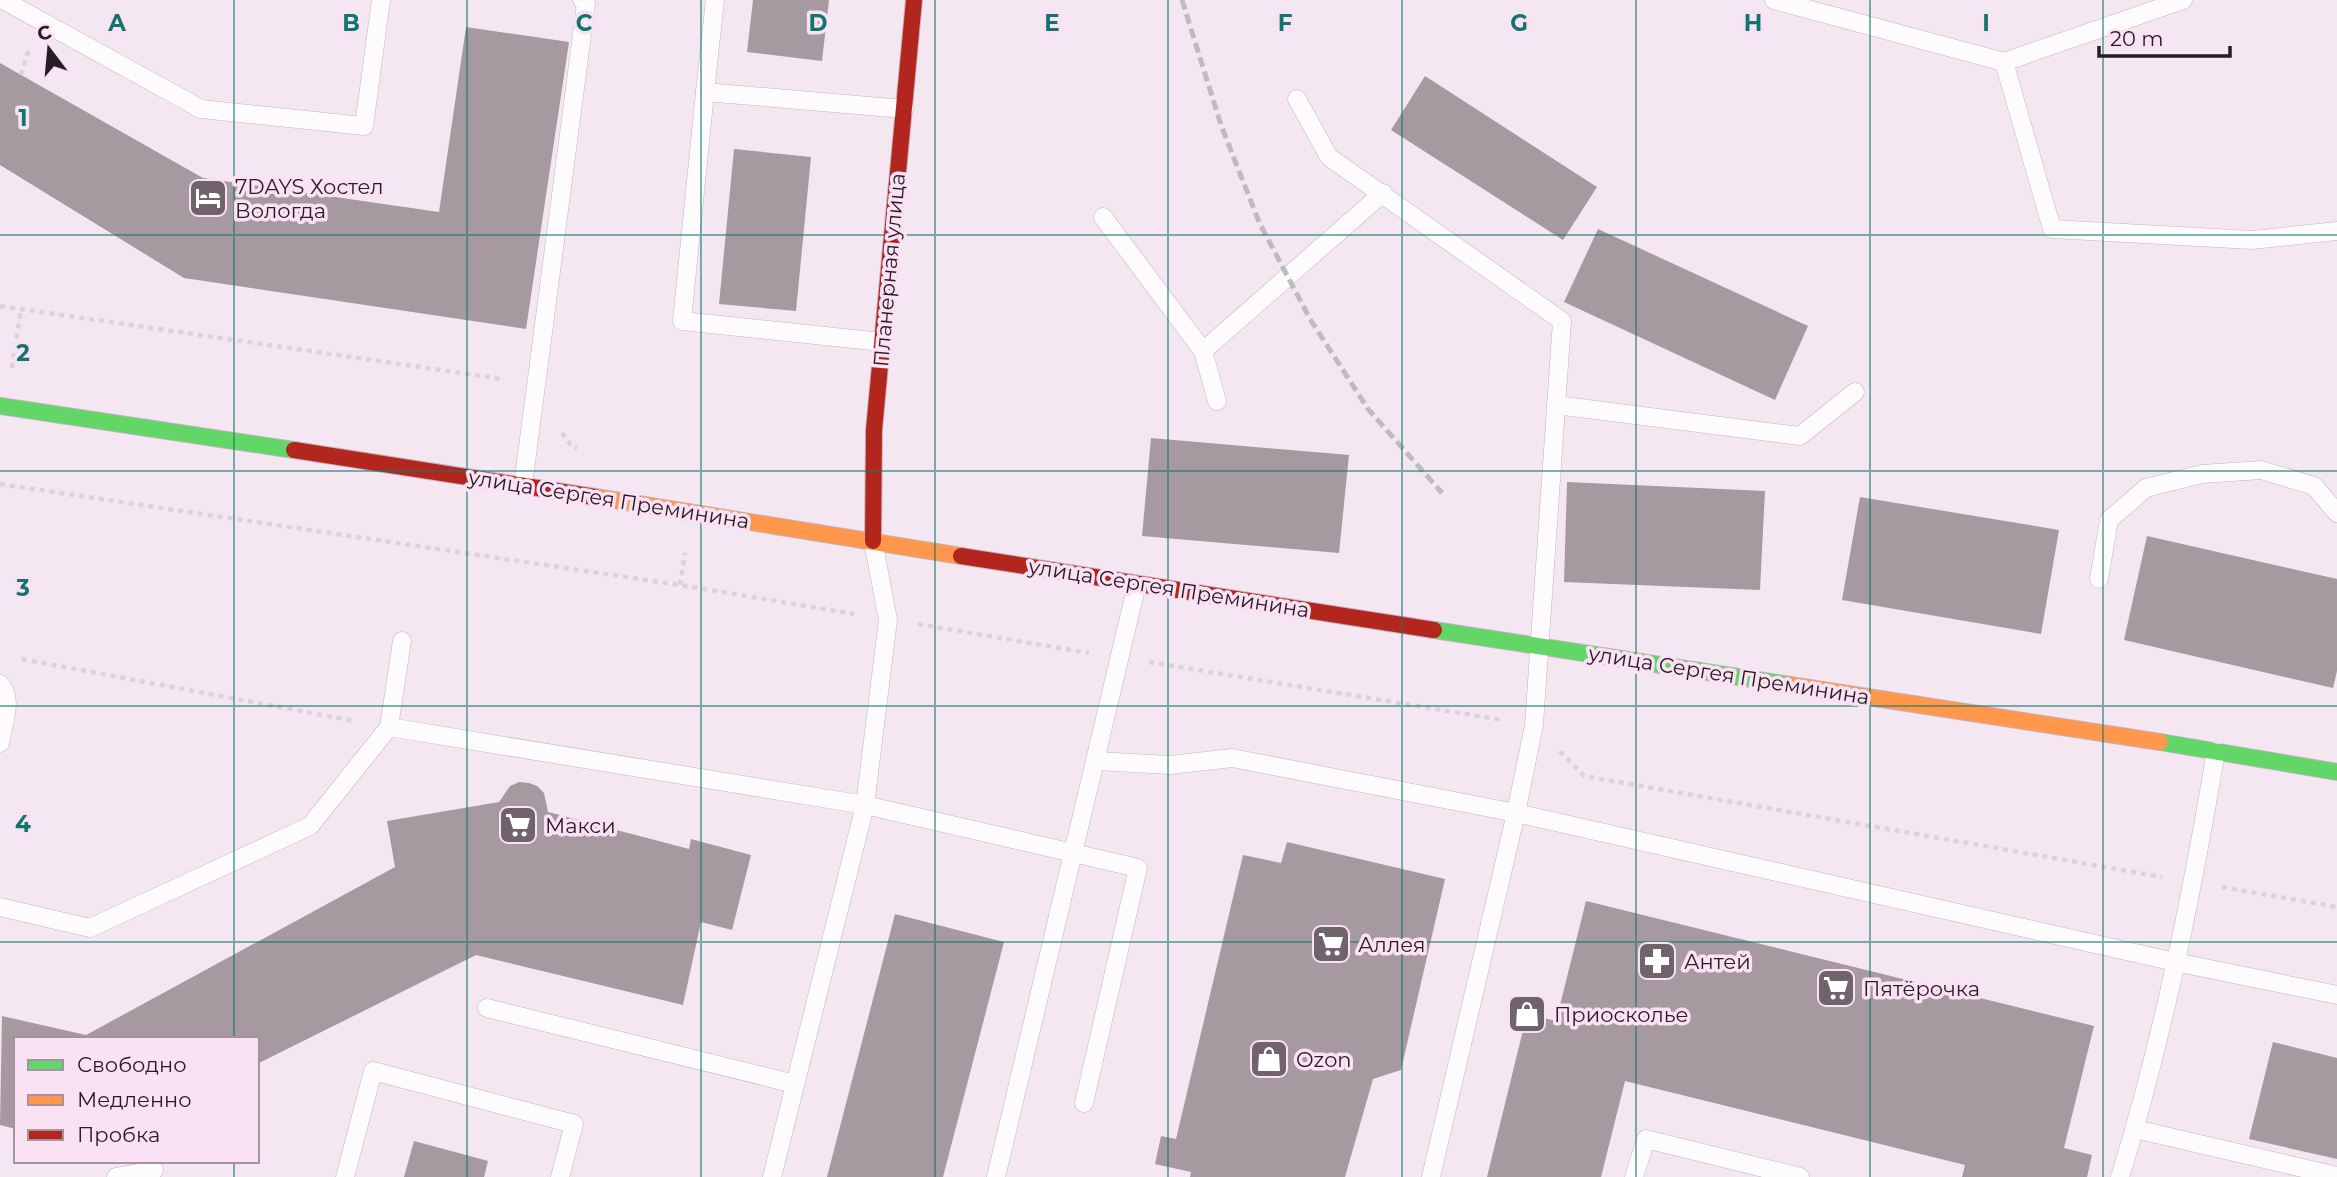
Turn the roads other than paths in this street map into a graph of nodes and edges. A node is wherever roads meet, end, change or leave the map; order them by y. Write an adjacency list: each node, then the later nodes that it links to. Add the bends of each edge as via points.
1 (3, 0): 2 (lane, via 201,109 364,126)
2 (381, 0)
3 (582, 0): 21 (lane, via 586,4)
4 (716, 0): 9 (lane)
5 (914, 0): 11 (street, Планерная улица)
6 (1774, 0): 8 (lane)
7 (2183, 0): 8 (lane)
8 (2004, 62): 14 (lane, via 2052,229 2252,240)
9 (705, 92): 11 (lane); 15 (lane, via 682,321)
10 (1297, 99): 12 (lane, via 1329,157)
11 (904, 109): 15 (street, Планерная улица)
12 (1383, 193): 16 (lane); 19 (lane, via 1562,321)
13 (1103, 217): 16 (lane)
14 (2337, 232)
15 (882, 342): 23 (street, Планерная улица, via 874,430)
16 (1203, 351): 18 (lane)
17 (1855, 392): 19 (lane, via 1800,436)
18 (1217, 401)
19 (1556, 405): 27 (lane)
20 (0, 406): 21 (street, улица Сергея Преминина)
21 (523, 485): 23 (street, улица Сергея Преминина)
22 (2337, 513): 24 (lane, via 2314,486 2261,470 2202,474 2146,488 2109,520)
23 (873, 541): 25 (street, улица Сергея Преминина); 34 (lane, via 888,620)
24 (2099, 579)
25 (1137, 584): 27 (street, улица Сергея Преминина); 32 (lane)
26 (402, 641): 29 (lane)
27 (1539, 645): 31 (street, улица Сергея Преминина); 35 (lane, via 1534,725)
28 (0, 684): 30 (lane, via 8,701)
29 (389, 727): 34 (lane); 37 (lane, via 310,826 90,928)
30 (0, 743)
31 (2216, 751): 33 (street, улица Сергея Преминина); 38 (lane)
32 (1096, 761): 35 (lane, via 1170,765 1232,758); 36 (lane)
33 (2337, 772)
34 (865, 805): 36 (lane); 41 (lane)
35 (1516, 813): 38 (lane); 51 (lane)
36 (1074, 852): 42 (lane, via 1138,868); 50 (lane)
37 (0, 908)
38 (2175, 962): 39 (lane); 43 (lane)
39 (2337, 995)
40 (487, 1008): 41 (lane)
41 (795, 1084): 49 (lane)
42 (1084, 1103)
43 (2135, 1129): 45 (lane); 54 (lane)
44 (154, 1170): 46 (lane)
45 (2337, 1176)
46 (116, 1177)
47 (345, 1177): 48 (lane, via 373,1071 573,1124)
48 (560, 1177)
49 (772, 1177)
50 (996, 1177)
51 (1431, 1177)
52 (1634, 1177): 53 (lane, via 1646,1139)
53 (1800, 1177)
54 (2120, 1177)

